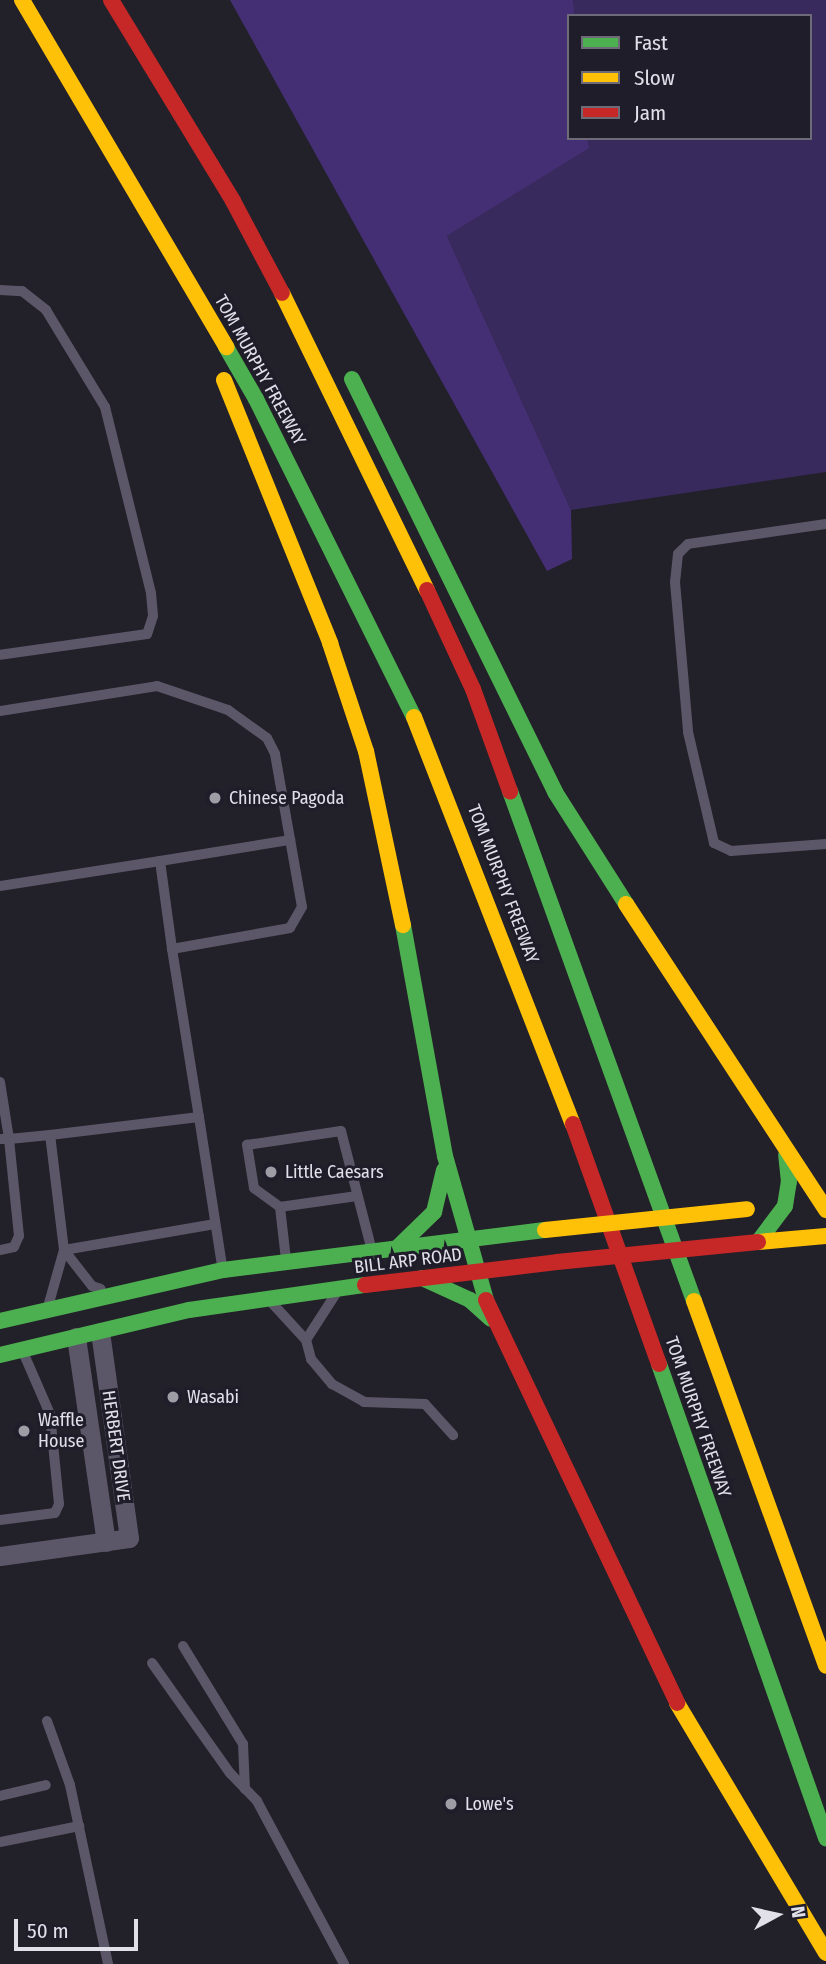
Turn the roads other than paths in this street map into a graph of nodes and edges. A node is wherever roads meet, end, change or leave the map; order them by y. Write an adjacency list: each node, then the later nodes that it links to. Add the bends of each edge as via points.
1 (22, 0): 4 (main road, TOM MURPHY FREEWAY)
2 (111, 0): 3 (main road, TOM MURPHY FREEWAY)
3 (233, 201): 5 (main road, via 257,226); 55 (main road, TOM MURPHY FREEWAY, via 337,401 472,689)
4 (181, 269): 21 (main road, via 351,699 389,845); 61 (main road, TOM MURPHY FREEWAY, via 310,500 426,742 585,1155)
5 (299, 287)
6 (0, 290): 9 (lane, via 22,290 46,310 104,407 153,616 147,634)
7 (343, 362): 20 (main road, via 555,792)
8 (826, 524): 12 (lane, via 688,544 678,554 675,582 688,732 714,844 731,851)
9 (0, 655)
10 (0, 711): 11 (lane, via 158,686 228,710 267,738)
11 (290, 840): 13 (lane); 15 (lane, via 302,908 290,928)
12 (826, 844)
13 (160, 861): 14 (lane); 15 (lane)
14 (0, 886)
15 (172, 949): 17 (lane)
16 (0, 1082): 19 (lane)
17 (199, 1116): 18 (lane); 26 (lane)
18 (50, 1135): 19 (lane); 31 (lane)
19 (5, 1139): 32 (lane, via 19,1236 14,1247)
20 (786, 1155): 23 (main road); 24 (main road, via 789,1182)
21 (445, 1156): 28 (main road); 30 (main road, via 434,1212)
22 (357, 1196): 25 (lane); 25 (lane, via 341,1131 247,1145 254,1188); 33 (lane)
23 (825, 1205): 24 (main road, BILL ARP ROAD)
24 (785, 1206): 28 (main road, BILL ARP ROAD, bridge); 29 (main road)
25 (280, 1207): 34 (lane)
26 (215, 1224): 31 (lane); 35 (lane)
27 (826, 1236): 29 (main road, BILL ARP ROAD)
28 (465, 1239): 30 (main road, BILL ARP ROAD); 36 (main road)
29 (758, 1242): 36 (main road, BILL ARP ROAD, bridge)
30 (397, 1248): 33 (main road, BILL ARP ROAD)
31 (64, 1250): 39 (lane, via 92,1286); 41 (lane)
32 (0, 1251)
33 (372, 1251): 34 (main road, BILL ARP ROAD)
34 (286, 1261): 35 (main road, BILL ARP ROAD)
35 (223, 1270): 39 (main road, BILL ARP ROAD)
36 (478, 1271): 37 (main road, BILL ARP ROAD); 43 (main road)
37 (422, 1278): 38 (main road, BILL ARP ROAD); 43 (main road, via 470,1300)
38 (341, 1288): 40 (main road, BILL ARP ROAD); 46 (lane)
39 (115, 1294): 41 (main road, BILL ARP ROAD)
40 (267, 1297): 44 (main road, BILL ARP ROAD); 46 (lane)
41 (46, 1310): 42 (main road, BILL ARP ROAD, via 22,1316)
42 (3, 1314)
43 (491, 1319): 63 (main road, via 659,1669)
44 (100, 1332): 45 (main road, BILL ARP ROAD); 51 (street, HERBERT DRIVE, via 129,1538)
45 (76, 1337): 47 (main road, BILL ARP ROAD); 51 (street, HERBERT DRIVE)
46 (306, 1340): 49 (lane, via 311,1359 332,1384 364,1402 425,1404)
47 (22, 1350): 48 (main road, BILL ARP ROAD); 50 (lane, via 50,1414 59,1504 55,1513)
48 (0, 1355)
49 (453, 1435)
50 (0, 1520)
51 (106, 1542): 52 (street, HERBERT DRIVE)
52 (0, 1556)
53 (183, 1646): 58 (lane, via 243,1744)
54 (152, 1663): 58 (lane)
55 (826, 1666)
56 (47, 1721): 60 (lane)
57 (46, 1785): 59 (lane)
58 (245, 1789): 65 (lane, via 257,1801)
59 (0, 1796)
60 (79, 1826): 62 (lane); 64 (lane)
61 (826, 1838)
62 (0, 1842)
63 (826, 1953)
64 (108, 1964)
65 (344, 1964)

